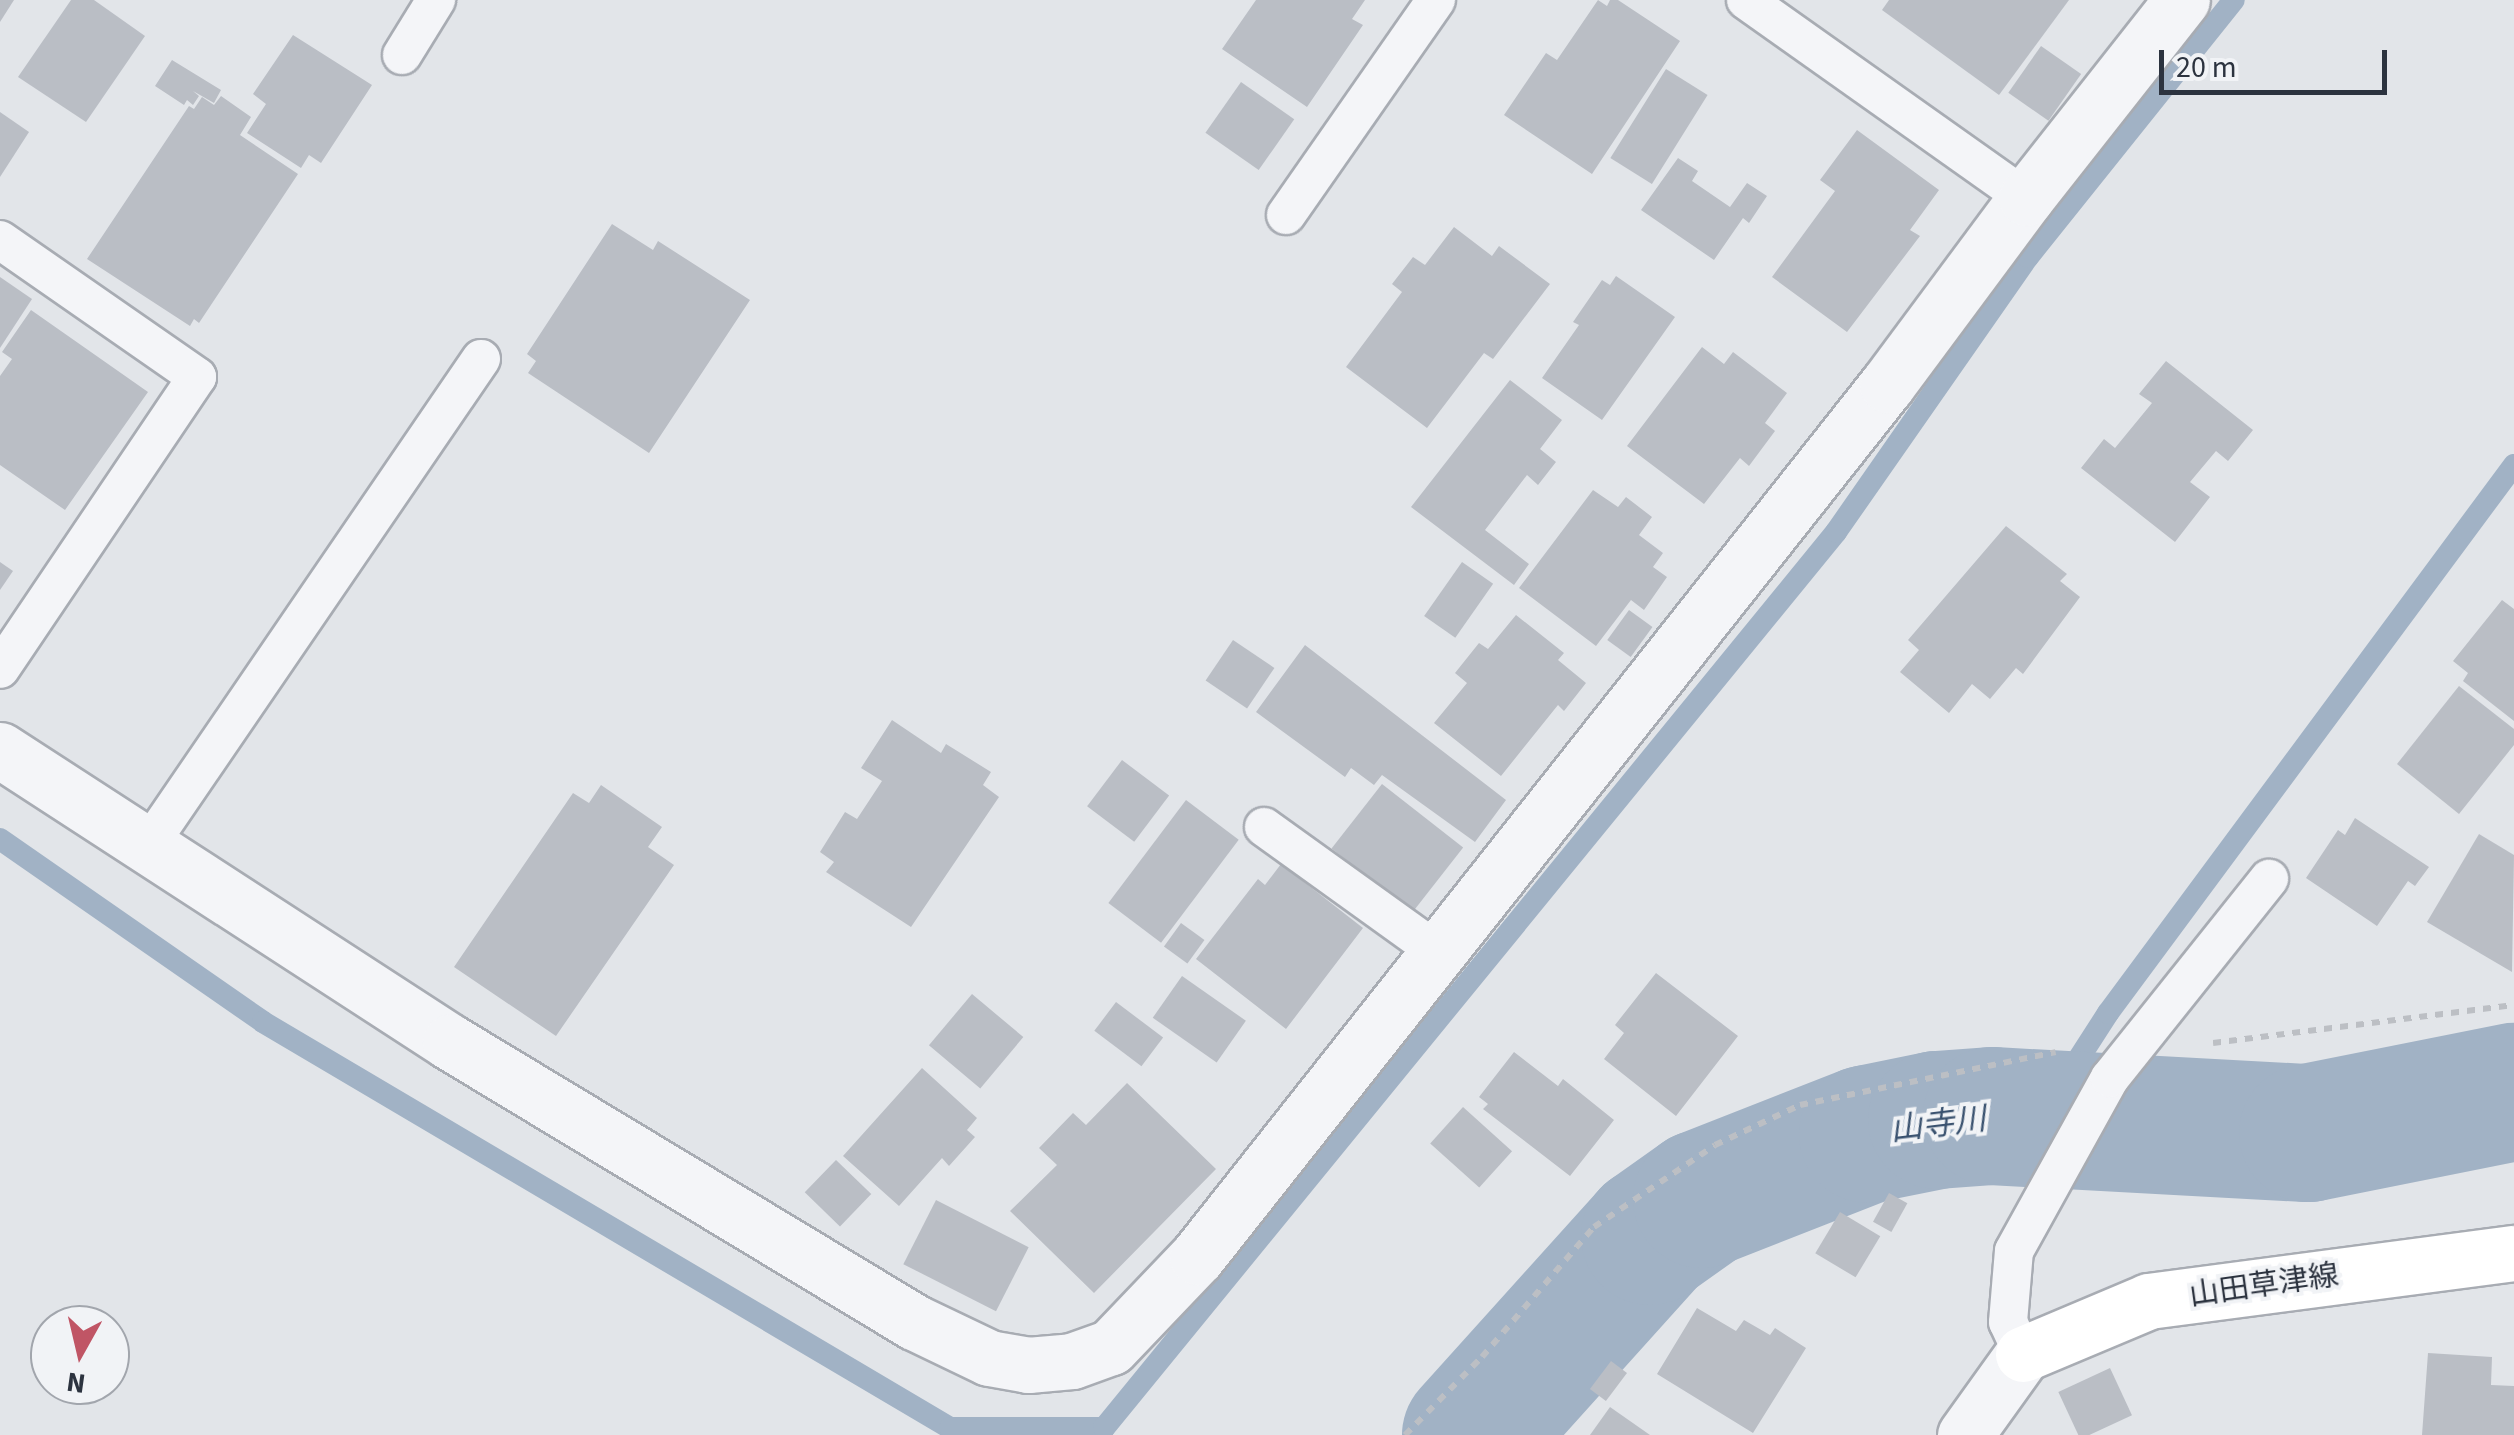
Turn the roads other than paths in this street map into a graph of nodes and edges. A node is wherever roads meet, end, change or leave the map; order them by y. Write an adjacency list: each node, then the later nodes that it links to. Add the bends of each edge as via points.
1 (436, 0): 5 (lane)
2 (1436, 0): 7 (lane)
3 (1746, 0): 6 (lane)
4 (2182, 0): 6 (street)
5 (402, 55)
6 (2026, 198): 15 (street, via 1887,385)
7 (1286, 215)
8 (0, 240): 10 (lane, via 197,377)
9 (480, 359): 13 (lane)
10 (0, 668)
11 (0, 750): 13 (street)
12 (1264, 827): 15 (lane)
13 (148, 846): 15 (street, via 450,1042 914,1322 990,1358 1028,1365 1072,1361 1111,1347 1124,1334 1197,1257)
14 (2269, 879): 17 (lane, via 2110,1078 2014,1251 2008,1322)
15 (1438, 952)
16 (2514, 1253): 17 (main road, 山田草津線, via 2149,1301)
17 (2024, 1354): 18 (street)
18 (1965, 1435)

